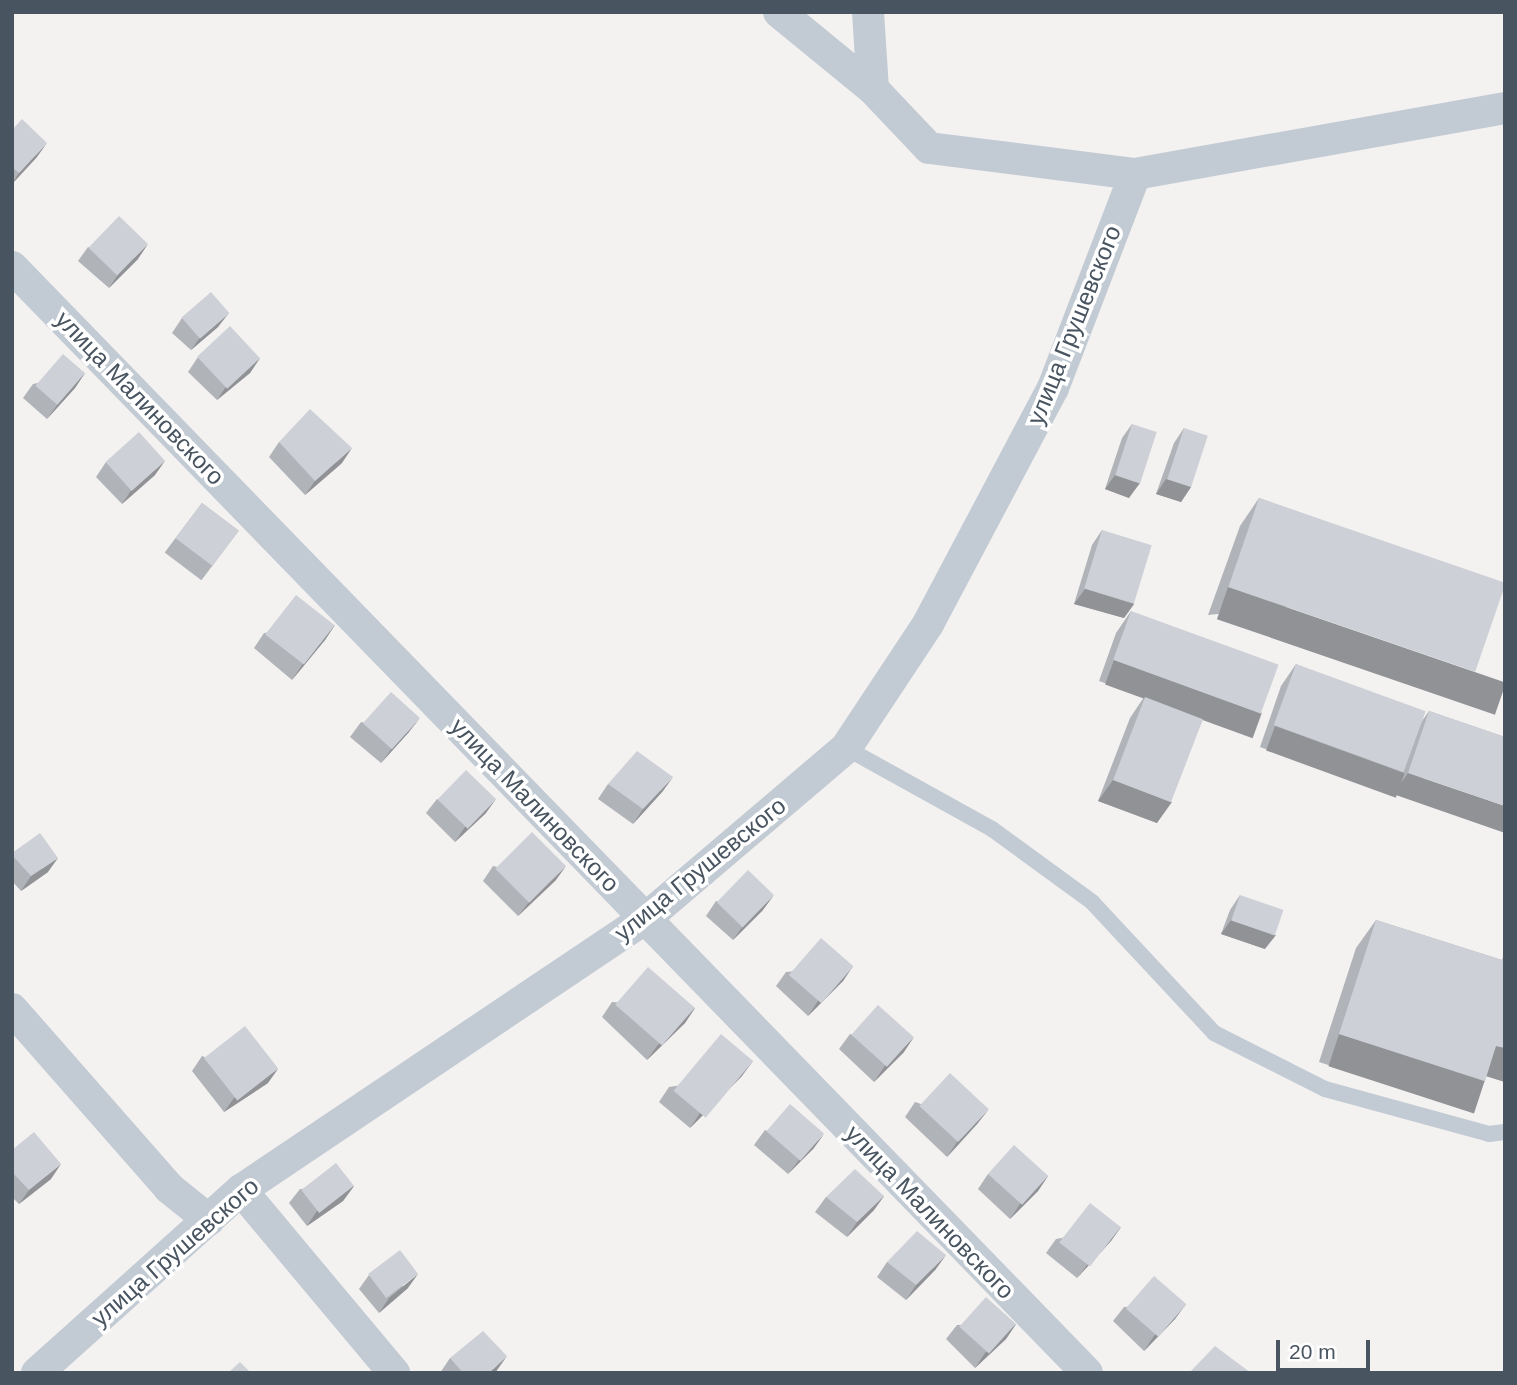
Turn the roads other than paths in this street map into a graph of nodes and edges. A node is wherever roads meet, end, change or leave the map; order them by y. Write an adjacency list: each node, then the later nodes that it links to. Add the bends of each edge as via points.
1 (779, 12): 3 (street)
2 (868, 12): 3 (street)
3 (873, 89): 5 (street, via 929,148)
4 (1505, 108): 5 (street)
5 (1135, 174): 7 (street, улица Грушевского, via 1053,388 928,624)
6 (12, 267): 8 (street, улица Малиновского)
7 (846, 748): 8 (street, улица Грушевского); 10 (lane, via 992,828 1092,902 1214,1033 1325,1089 1489,1134)
8 (645, 919): 11 (street, улица Грушевского); 15 (street, улица Малиновского)
9 (12, 1009): 12 (street, via 169,1188)
10 (1505, 1132)
11 (241, 1190): 12 (street, улица Грушевского); 14 (street)
12 (209, 1220): 13 (street, улица Грушевского)
13 (37, 1373)
14 (394, 1373)
15 (1087, 1373)

